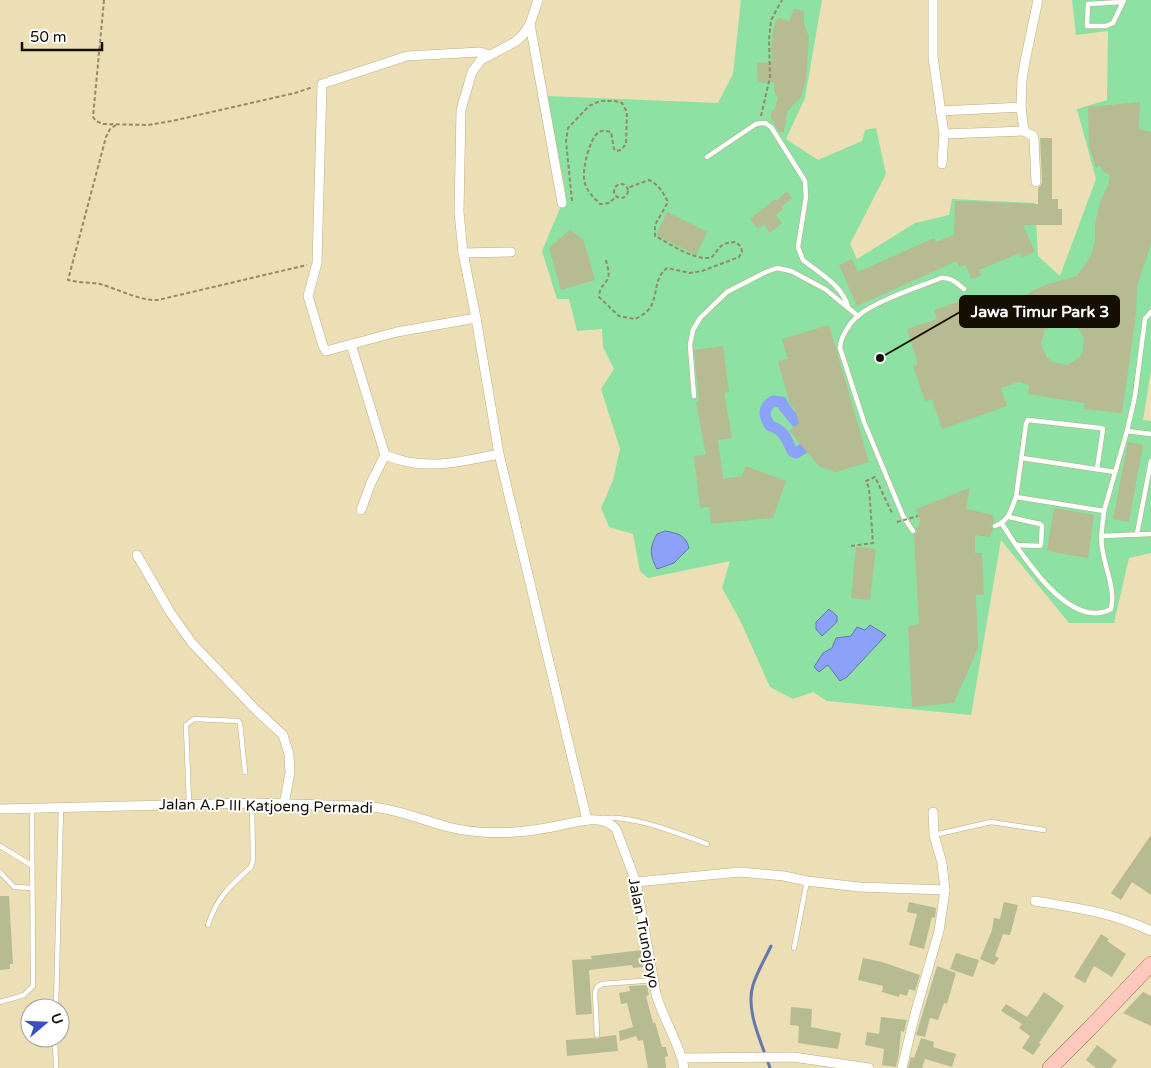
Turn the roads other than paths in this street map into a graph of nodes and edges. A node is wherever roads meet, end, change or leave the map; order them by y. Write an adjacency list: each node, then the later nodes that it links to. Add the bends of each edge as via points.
1 (538, 0): 5 (street)
2 (933, 0): 8 (street, via 933,57)
3 (1038, 0): 7 (street, via 1024,61)
4 (1123, 1): 4 (lane, via 1113,23 1087,26 1088,4)
5 (530, 24): 6 (street, via 515,42); 14 (street)
6 (490, 55): 16 (street, via 481,60 472,72 461,110 459,212); 22 (street, via 480,52 407,56 322,84 317,263 308,296 325,350 329,352)
7 (1021, 107): 8 (street); 9 (street)
8 (940, 111): 10 (street)
9 (1024, 131): 10 (street); 13 (street, via 1034,139)
10 (944, 134): 12 (street)
11 (707, 157): 18 (lane, via 748,128 765,123 771,127 805,181 806,197 798,247 803,260 845,296)
12 (942, 164)
13 (1036, 182)
14 (562, 203)
15 (511, 252): 16 (street)
16 (463, 253): 21 (street)
17 (964, 289): 20 (lane, via 951,279 942,278)
18 (848, 307): 20 (lane); 23 (lane, via 806,278 777,268 727,292 700,318 693,330 690,345)
19 (1151, 312): 24 (lane, via 1145,319)
20 (858, 316): 38 (lane, via 840,341 840,348 864,422 903,516)
21 (476, 318): 22 (street, via 396,332); 26 (street)
22 (351, 344): 27 (street)
23 (694, 396)
24 (1127, 431): 25 (lane); 31 (lane)
25 (1151, 434)
26 (499, 454): 27 (street, via 423,464); 52 (street)
27 (385, 455): 33 (street)
28 (1022, 458): 30 (lane); 30 (lane, via 1028,420 1100,428 1104,433); 32 (lane)
29 (1151, 461): 39 (lane)
30 (1097, 470): 31 (lane)
31 (1115, 472): 34 (lane)
32 (1016, 497): 34 (lane); 35 (lane)
33 (361, 510)
34 (1104, 511): 41 (lane)
35 (1009, 517): 36 (lane); 42 (lane, via 1042,526 1040,546)
36 (1002, 524): 37 (lane); 42 (lane)
37 (995, 526)
38 (913, 531)
39 (1137, 534): 40 (lane); 41 (lane)
40 (1151, 534)
41 (1101, 536): 42 (lane, via 1112,604 1111,609 1099,613 1075,608 1060,597 1034,572)
42 (1016, 545)
43 (137, 555): 47 (street, via 192,643 283,735 290,772)
44 (245, 772): 46 (lane, via 240,723 194,719 186,725)
45 (252, 803): 46 (street, Jalan A.P III Katjoeng Permadi); 47 (street, Jalan A.P III Katjoeng Permadi); 65 (lane, via 251,867 220,897)
46 (189, 804): 48 (street, Jalan A.P III Katjoeng Permadi)
47 (284, 804): 52 (street, Jalan A.P III Katjoeng Permadi, via 380,807 449,827 486,832 524,831)
48 (61, 807): 49 (street, Jalan A.P III Katjoeng Permadi); 70 (lane)
49 (32, 808): 50 (street, Jalan A.P III Katjoeng Permadi); 58 (lane)
50 (0, 809)
51 (933, 812): 55 (street)
52 (587, 820): 53 (street)
53 (602, 820): 56 (lane, via 620,817); 61 (street, Jalan Trunojoyo, via 616,829)
54 (1044, 830): 55 (lane, via 991,822)
55 (934, 835): 63 (street)
56 (707, 844)
57 (0, 846): 58 (lane)
58 (31, 865): 62 (lane)
59 (0, 872): 62 (lane, via 14,887)
60 (807, 881): 61 (street, via 740,872); 63 (street, via 865,888); 67 (lane)
61 (636, 882): 69 (street, Jalan Trunojoyo)
62 (32, 888): 71 (lane, via 33,986 24,995)
63 (945, 890): 78 (street, via 939,931)
64 (1035, 901): 66 (street, via 1118,917)
65 (208, 925)
66 (1151, 932)
67 (794, 948)
68 (1151, 964): 79 (main road)
69 (654, 980): 72 (lane, via 597,987); 74 (street, Jalan Trunojoyo, via 661,1010)
70 (56, 998)
71 (0, 1002)
72 (597, 1035)
73 (55, 1048): 75 (lane)
74 (682, 1058): 76 (street, Jalan Trunojoyo); 77 (street, via 793,1057)
75 (56, 1068)
76 (684, 1068)
77 (869, 1068)
78 (902, 1068)
79 (1050, 1068)

